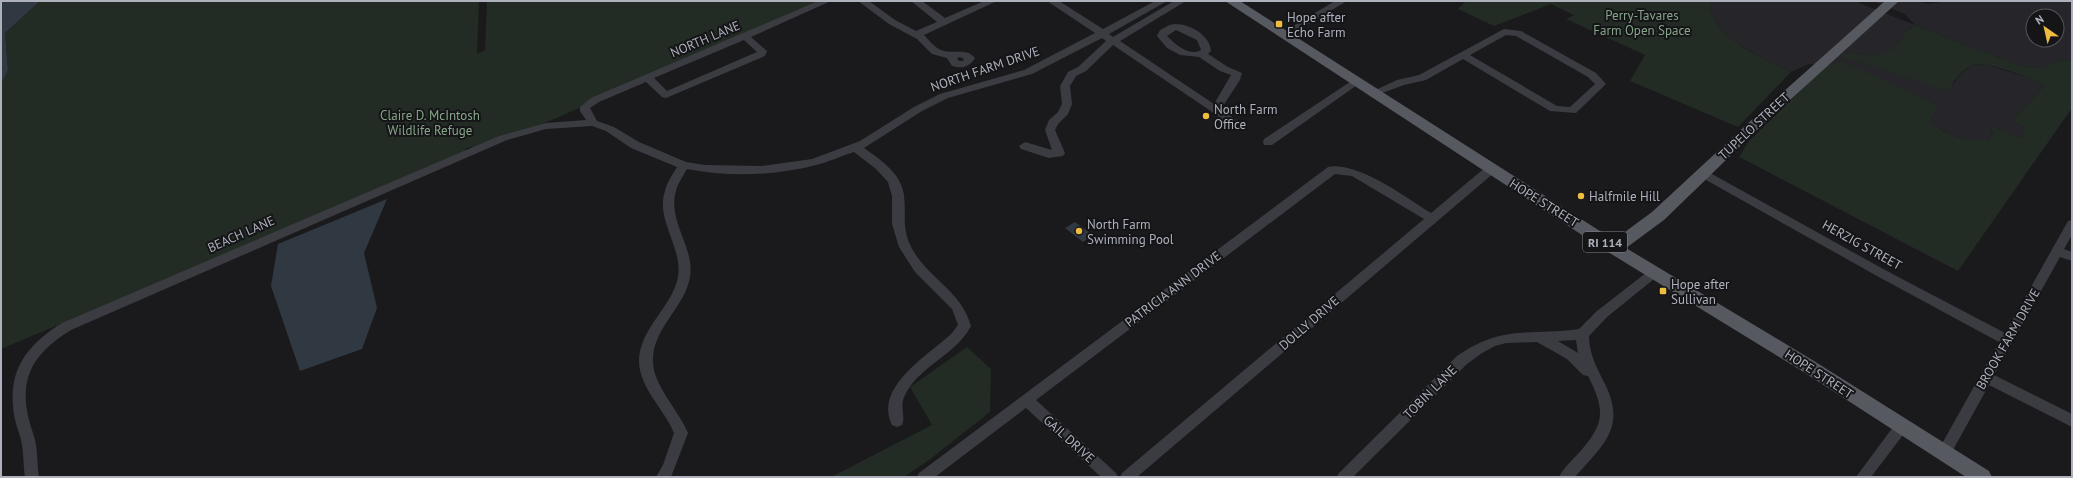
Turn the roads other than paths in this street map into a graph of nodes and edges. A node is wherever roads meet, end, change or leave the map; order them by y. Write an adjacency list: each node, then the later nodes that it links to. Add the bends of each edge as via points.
1 (826, 1): 15 (street, NORTH LANE)
2 (863, 1): 13 (street, via 892,22)
3 (916, 1): 11 (street)
4 (992, 1): 11 (street)
5 (1052, 1): 12 (street)
6 (1162, 1): 12 (street, NORTH FARM DRIVE)
7 (1182, 1): 16 (street)
8 (1231, 1): 14 (main road, HOPE STREET / RI 114)
9 (1342, 1): 14 (street)
10 (1893, 1): 31 (main road, TUPELO STREET, via 1832,53)
11 (945, 23): 13 (street)
12 (1102, 33): 16 (street); 28 (street, NORTH FARM DRIVE, via 1028,72 997,79 934,100)
13 (916, 35): 19 (street, via 936,52)
14 (1283, 35): 21 (main road, HOPE STREET / RI 114)
15 (745, 36): 20 (street, NORTH LANE); 20 (street, via 762,51 761,54 666,95)
16 (1113, 40): 23 (street, via 1125,51); 27 (street, via 1072,74 1065,86 1067,104 1063,114 1053,122 1050,130 1059,153 1049,154)
17 (1201, 54): 23 (street, via 1237,74)
18 (1464, 55): 18 (street, via 1504,32 1518,33 1592,75 1601,84 1572,111 1554,109); 22 (street, via 1422,78 1401,82)
19 (950, 56)
20 (648, 78): 25 (street, NORTH LANE, via 595,100 585,107)
21 (1356, 81): 22 (main road, HOPE STREET / RI 114); 26 (street)
22 (1374, 93): 30 (main road, HOPE STREET / RI 114)
23 (1215, 110): 24 (street)
24 (1234, 122)
25 (593, 123): 29 (street, NORTH FARM DRIVE); 48 (street, BEACH LANE, via 546,126 503,138 81,319 52,335 37,348 26,365 18,389)
26 (1268, 142)
27 (1025, 146)
28 (856, 148): 29 (street, NORTH FARM DRIVE, via 814,162 762,170 705,169); 44 (street, via 879,164 893,180 899,199 898,224 901,240 913,260 953,300 965,326 952,342 911,376 901,388 893,404 893,413)
29 (684, 165): 49 (street, via 668,200 671,220 682,245 684,277 677,295 648,344 646,355 649,377 681,433)
30 (1491, 169): 32 (street, DOLLY DRIVE); 34 (main road, HOPE STREET / RI 114)
31 (1703, 173): 34 (main road, TUPELO STREET, via 1658,216); 40 (street, HERZIG STREET)
32 (1432, 219): 43 (street, PATRICIA ANN DRIVE, via 1356,173 1332,170); 52 (street, DOLLY DRIVE)
33 (2072, 224): 35 (street, BROOK FARM DRIVE)
34 (1614, 248): 37 (main road, HOPE STREET / RI 114)
35 (2058, 251): 36 (street); 40 (street, BROOK FARM DRIVE)
36 (2072, 257)
37 (1655, 272): 38 (street, via 1602,314); 46 (main road, HOPE STREET / RI 114, via 1808,366)
38 (1583, 334): 39 (street, TOBIN LANE, via 1554,338); 41 (street, via 1583,351)
39 (1532, 336): 41 (street, TOBIN LANE, via 1546,340 1572,355); 53 (street, TOBIN LANE, via 1501,338 1472,351)
40 (2007, 340): 42 (street, BROOK FARM DRIVE)
41 (1594, 377): 54 (street, via 1604,397 1607,421 1596,442)
42 (1986, 377): 45 (street); 47 (street, BROOK FARM DRIVE)
43 (1026, 400): 50 (street, PATRICIA ANN DRIVE); 51 (street, GAIL DRIVE)
44 (897, 421)
45 (2072, 421)
46 (1901, 427): 47 (main road, HOPE STREET / RI 114); 55 (street)
47 (1944, 453): 56 (main road, HOPE STREET / RI 114)
48 (32, 477)
49 (664, 477)
50 (924, 477)
51 (1112, 477)
52 (1127, 477)
53 (1344, 477)
54 (1566, 477)
55 (1863, 477)
56 (1982, 477)

